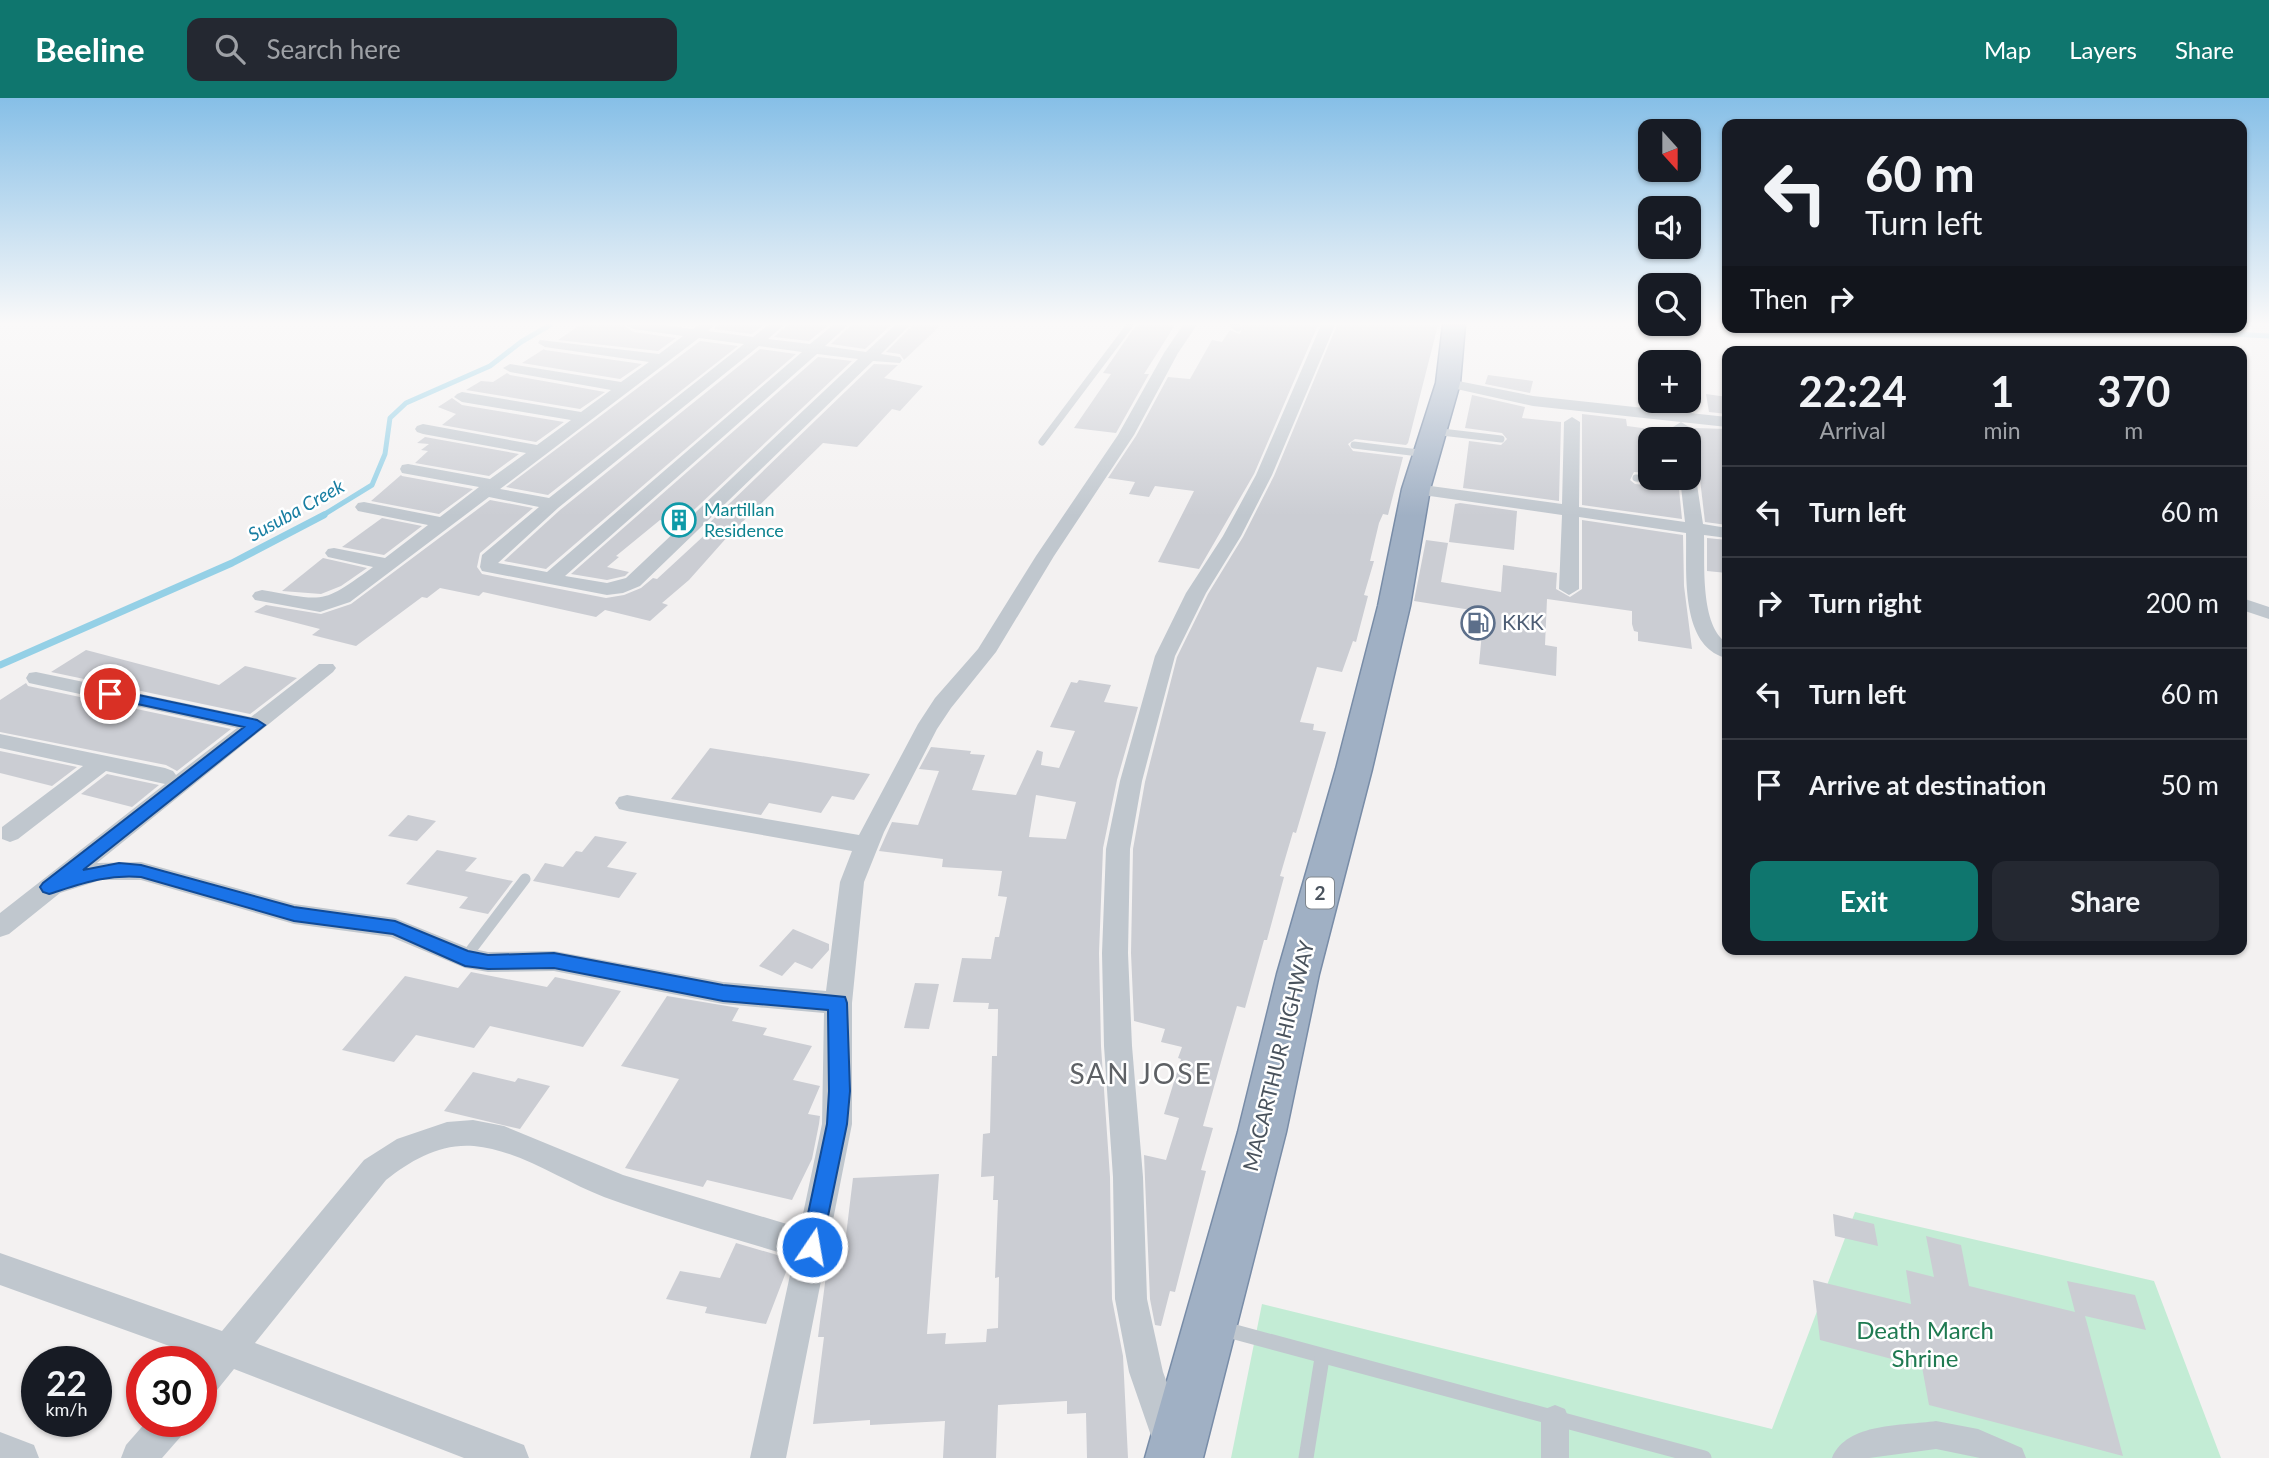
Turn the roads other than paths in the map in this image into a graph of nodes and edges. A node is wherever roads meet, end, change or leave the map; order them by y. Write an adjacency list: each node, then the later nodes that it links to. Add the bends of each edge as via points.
1 (621, 388): 11 (street)
2 (698, 388): 23 (street)
3 (769, 388): 31 (street)
4 (835, 388): 31 (street, via 633,582 607,589)
5 (1082, 388): 16 (lane)
6 (1152, 388): 45 (street, via 986,652 926,729)
7 (1301, 388): 60 (street, via 1264,475 1165,656 1118,849 1115,953 1131,1300 1146,1372)
8 (1446, 388): 19 (highway, MACARTHUR HIGHWAY / 2)
9 (1474, 388): 12 (street, via 1533,401)
10 (462, 397): 11 (street)
11 (584, 417): 18 (street)
12 (1722, 421)
13 (1572, 422): 25 (street)
14 (423, 429): 18 (street)
15 (1502, 439): 19 (lane)
16 (1042, 442)
17 (1354, 445): 19 (lane)
18 (540, 450): 21 (street)
19 (1425, 458): 25 (street); 53 (highway, MACARTHUR HIGHWAY / 2, via 1354,769)
20 (408, 469): 21 (street)
21 (489, 488): 23 (street); 26 (street)
22 (1690, 490): 27 (street)
23 (552, 504): 31 (street, via 487,564)
24 (364, 507): 26 (street)
25 (1572, 511): 27 (street); 32 (street)
26 (442, 523): 30 (street)
27 (1695, 529): 28 (street); 36 (street, via 1698,603 1703,624)
28 (1722, 532)
29 (334, 553): 30 (street)
30 (388, 564): 33 (street, via 332,604)
31 (551, 578)
32 (1569, 589)
33 (261, 596)
34 (2247, 605): 35 (street)
35 (2269, 612)
36 (1722, 649)
37 (326, 668): 39 (street)
38 (36, 678): 39 (street)
39 (257, 725): 47 (street)
40 (0, 741): 41 (street)
41 (102, 763): 42 (street); 44 (street)
42 (166, 776)
43 (627, 803): 45 (street)
44 (3, 837)
45 (867, 845): 50 (street, via 852,882)
46 (525, 879): 49 (lane)
47 (49, 887): 48 (street); 49 (street, via 101,871 141,871 294,914 395,928)
48 (6, 913)
49 (465, 958): 50 (street, via 554,961 723,993)
50 (838, 1003): 51 (street, via 837,1124)
51 (812, 1247): 54 (street, via 599,1181 491,1135 440,1137 390,1158 375,1170); 64 (street)
52 (0, 1269): 54 (street)
53 (1208, 1325): 55 (lane); 60 (highway, MACARTHUR HIGHWAY / 2)
54 (228, 1350): 56 (street); 63 (street)
55 (1322, 1358): 57 (lane); 65 (lane)
56 (217, 1363)
57 (1555, 1419): 66 (street); 67 (lane)
58 (157, 1437): 62 (street)
59 (0, 1450): 61 (street)
60 (1174, 1456)
61 (21, 1458)
62 (139, 1458)
63 (511, 1458)
64 (768, 1458)
65 (1306, 1458)
66 (1555, 1458)
67 (1704, 1458)
68 (1846, 1458): 69 (street, via 1863,1445 1936,1435 1978,1443)
69 (2012, 1458)

